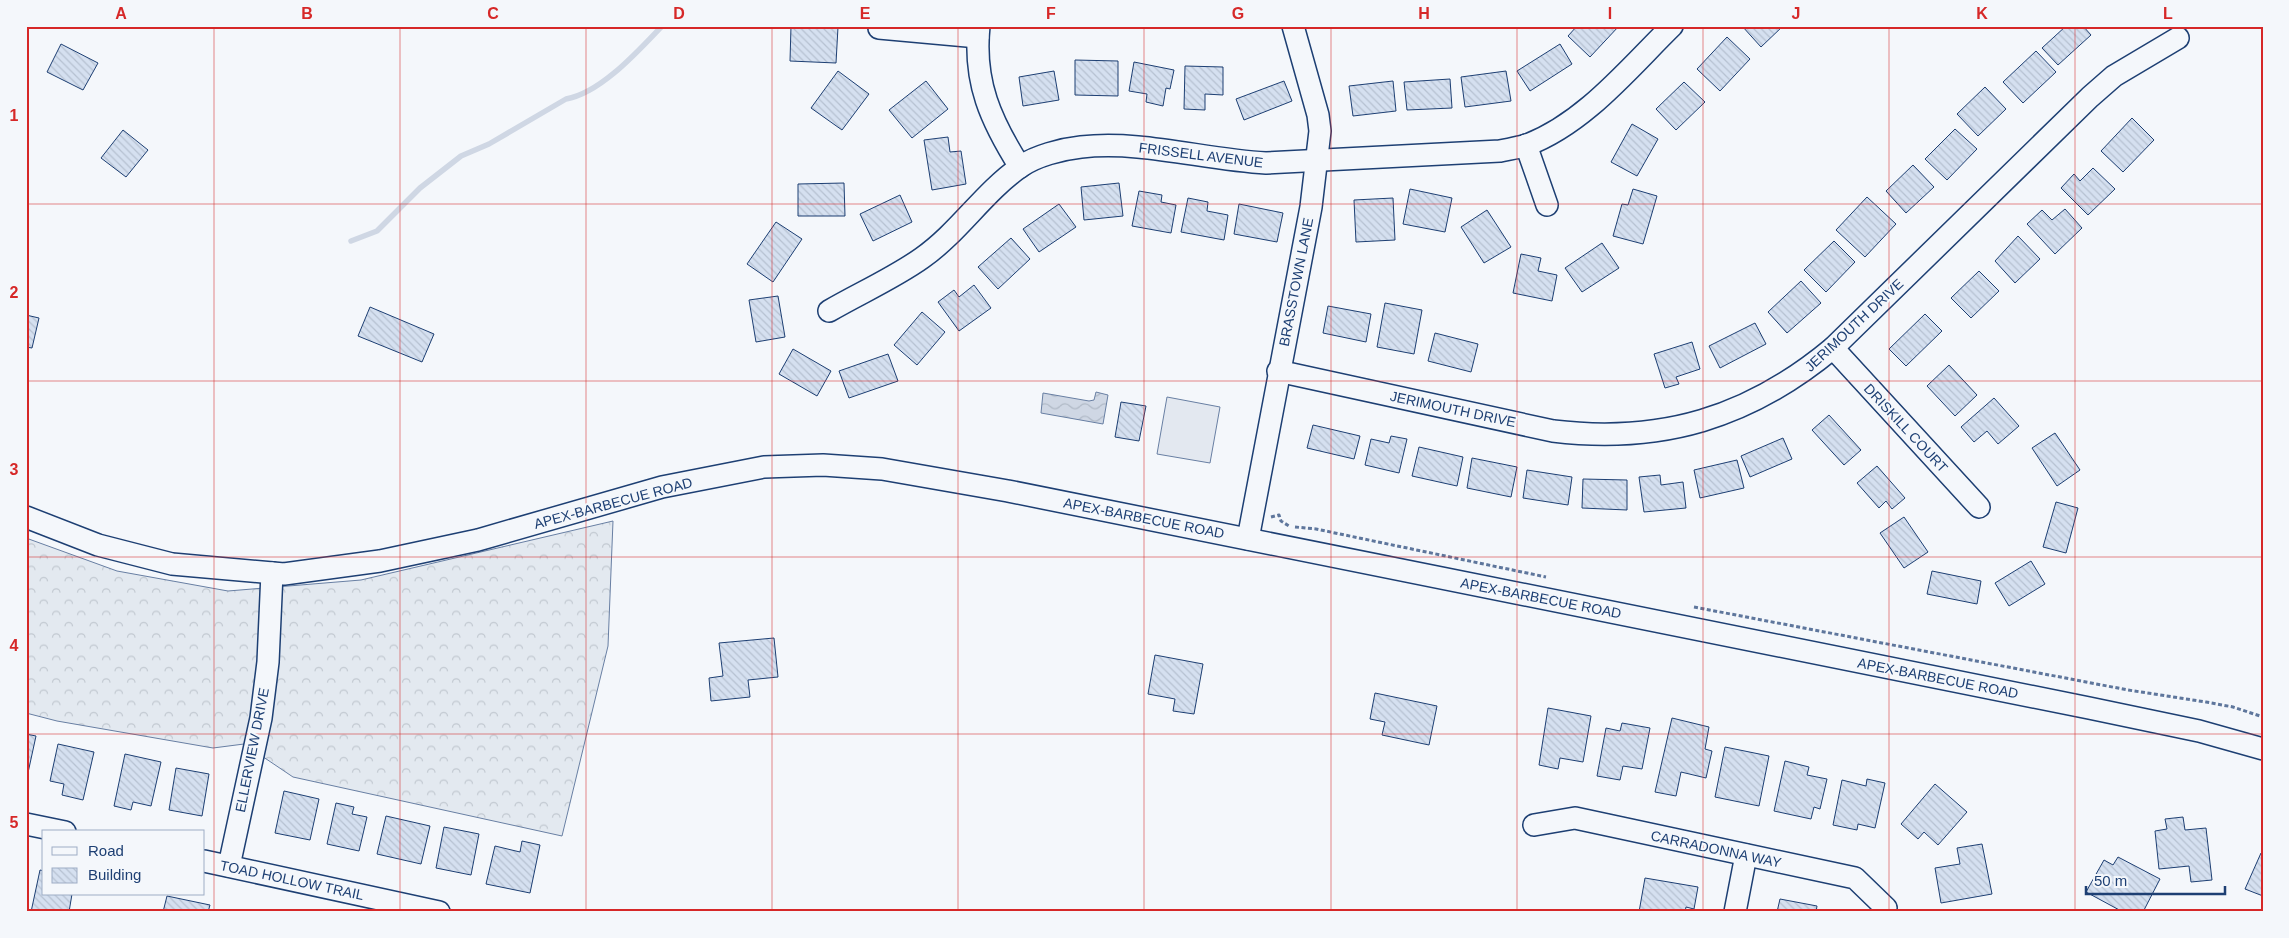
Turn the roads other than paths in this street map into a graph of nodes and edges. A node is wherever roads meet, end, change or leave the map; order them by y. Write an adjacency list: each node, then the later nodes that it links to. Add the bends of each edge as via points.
1 (1293, 26): 7 (street, BRASSTOWN LANE, via 1318,115)
2 (1672, 26): 6 (street, FRISSELL AVENUE, via 1596,100 1552,132)
3 (879, 28): 4 (street)
4 (978, 32): 8 (street, via 979,75 986,100 993,122)
5 (2178, 38): 11 (street, JERIMOUTH DRIVE, via 2114,76 2090,97)
6 (1526, 145): 7 (street, FRISSELL AVENUE, via 1483,152); 9 (street)
7 (1317, 160): 8 (street, FRISSELL AVENUE, via 1237,162 1099,145 1056,153); 12 (street, BRASSTOWN LANE, via 1311,207)
8 (1020, 167): 10 (street, FRISSELL AVENUE, via 922,259)
9 (1547, 205)
10 (830, 310)
11 (1833, 348): 12 (street, JERIMOUTH DRIVE, via 1782,386 1729,412 1664,431 1604,435 1553,431); 13 (street, DRISKILL COURT)
12 (1278, 371): 15 (street, BRASSTOWN LANE)
13 (1979, 508)
14 (26, 517): 16 (street, APEX-BARBECUE ROAD, via 98,545 172,564)
15 (1248, 539): 16 (street, APEX-BARBECUE ROAD, via 882,469 823,465 764,468 662,487 478,540 380,561 314,571); 17 (street, APEX-BARBECUE ROAD, via 2098,710 2199,731)
16 (272, 573): 23 (street, ELLERVIEW DRIVE, via 268,662 261,718)
17 (2263, 749)
18 (26, 824): 20 (street)
19 (1534, 825): 21 (street, CARRADONNA WAY, via 1575,818)
20 (55, 830)
21 (1746, 855): 24 (street, CARRADONNA WAY, via 1855,878); 26 (street)
22 (205, 861): 23 (street, TOAD HOLLOW TRAIL)
23 (229, 866): 25 (street, TOAD HOLLOW TRAIL)
24 (1886, 908)
25 (439, 912)
26 (1735, 912)

